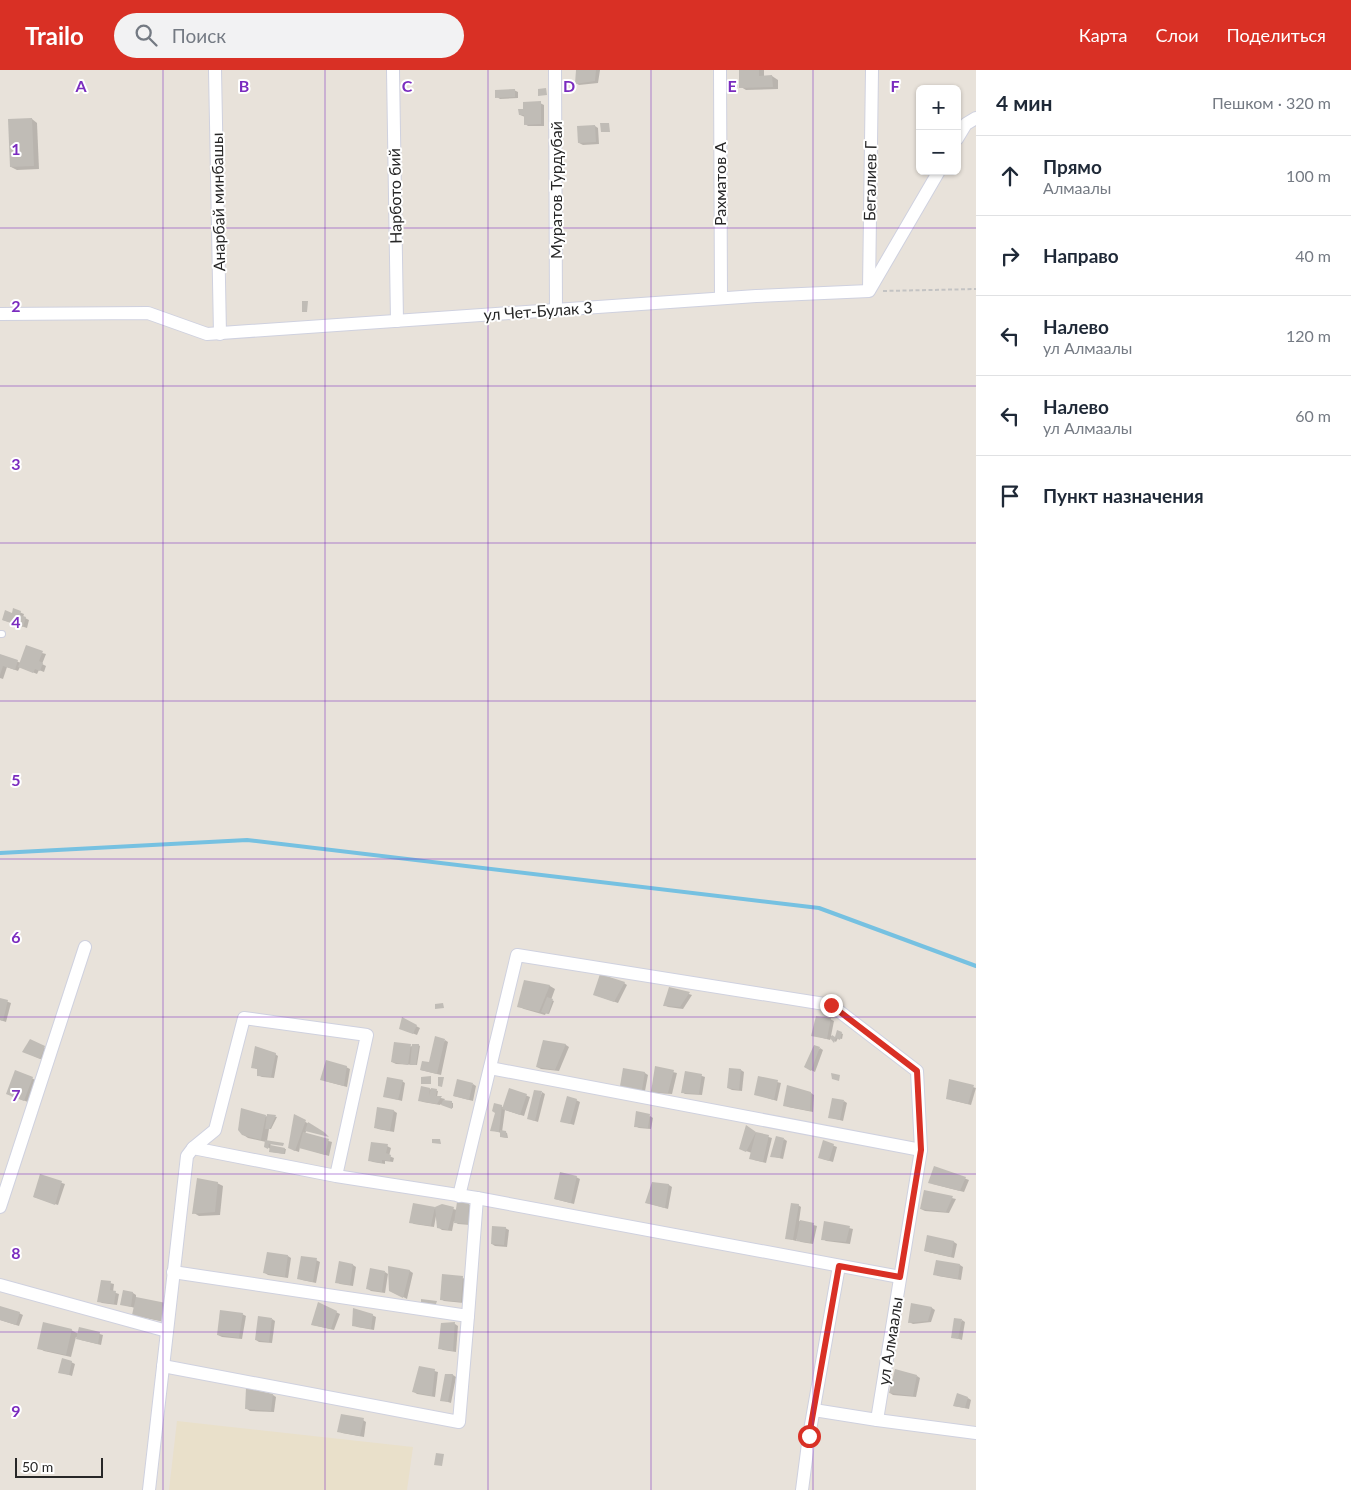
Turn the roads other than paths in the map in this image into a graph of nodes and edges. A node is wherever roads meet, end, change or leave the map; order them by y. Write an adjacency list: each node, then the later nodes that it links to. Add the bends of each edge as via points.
1 (215, 70): 14 (street, Анарбай минбашы)
2 (393, 70): 13 (street, Нарбото бий)
3 (555, 70): 11 (street, Муратов Турдубай)
4 (720, 70): 10 (street, Рахматов А)
5 (872, 70): 9 (street, Бегалиев Г)
6 (976, 118): 7 (street, via 966,124)
7 (961, 132)
8 (937, 175): 9 (street)
9 (869, 291): 10 (street, ул Чет-Булак 3)
10 (721, 298): 11 (street, ул Чет-Булак 3)
11 (556, 310): 13 (street, ул Чет-Булак 3)
12 (0, 314): 14 (street, ул Чет-Булак 3, via 148,313 207,334)
13 (397, 321): 14 (street, ул Чет-Булак 3)
14 (220, 334)
15 (85, 947): 22 (street)
16 (490, 1068): 18 (street); 18 (street, ул Алмаалы, via 517,955 831,1005 917,1071); 20 (street)
17 (194, 1148): 19 (street); 19 (street, via 215,1130 244,1018 367,1035); 24 (street, via 187,1156)
18 (921, 1150): 25 (street, ул Алмаалы)
19 (336, 1176): 20 (street)
20 (459, 1196): 21 (street)
21 (477, 1198): 23 (street); 27 (street)
22 (0, 1207)
23 (839, 1266): 25 (street); 30 (street)
24 (174, 1272): 27 (street); 28 (street)
25 (900, 1277): 31 (street, ул Алмаалы)
26 (0, 1285): 28 (street)
27 (468, 1316): 29 (street, via 459,1422)
28 (167, 1331): 29 (street)
29 (163, 1366): 33 (street)
30 (814, 1410): 31 (street); 34 (street)
31 (877, 1420): 32 (street)
32 (976, 1432)
33 (149, 1490)
34 (802, 1490)

